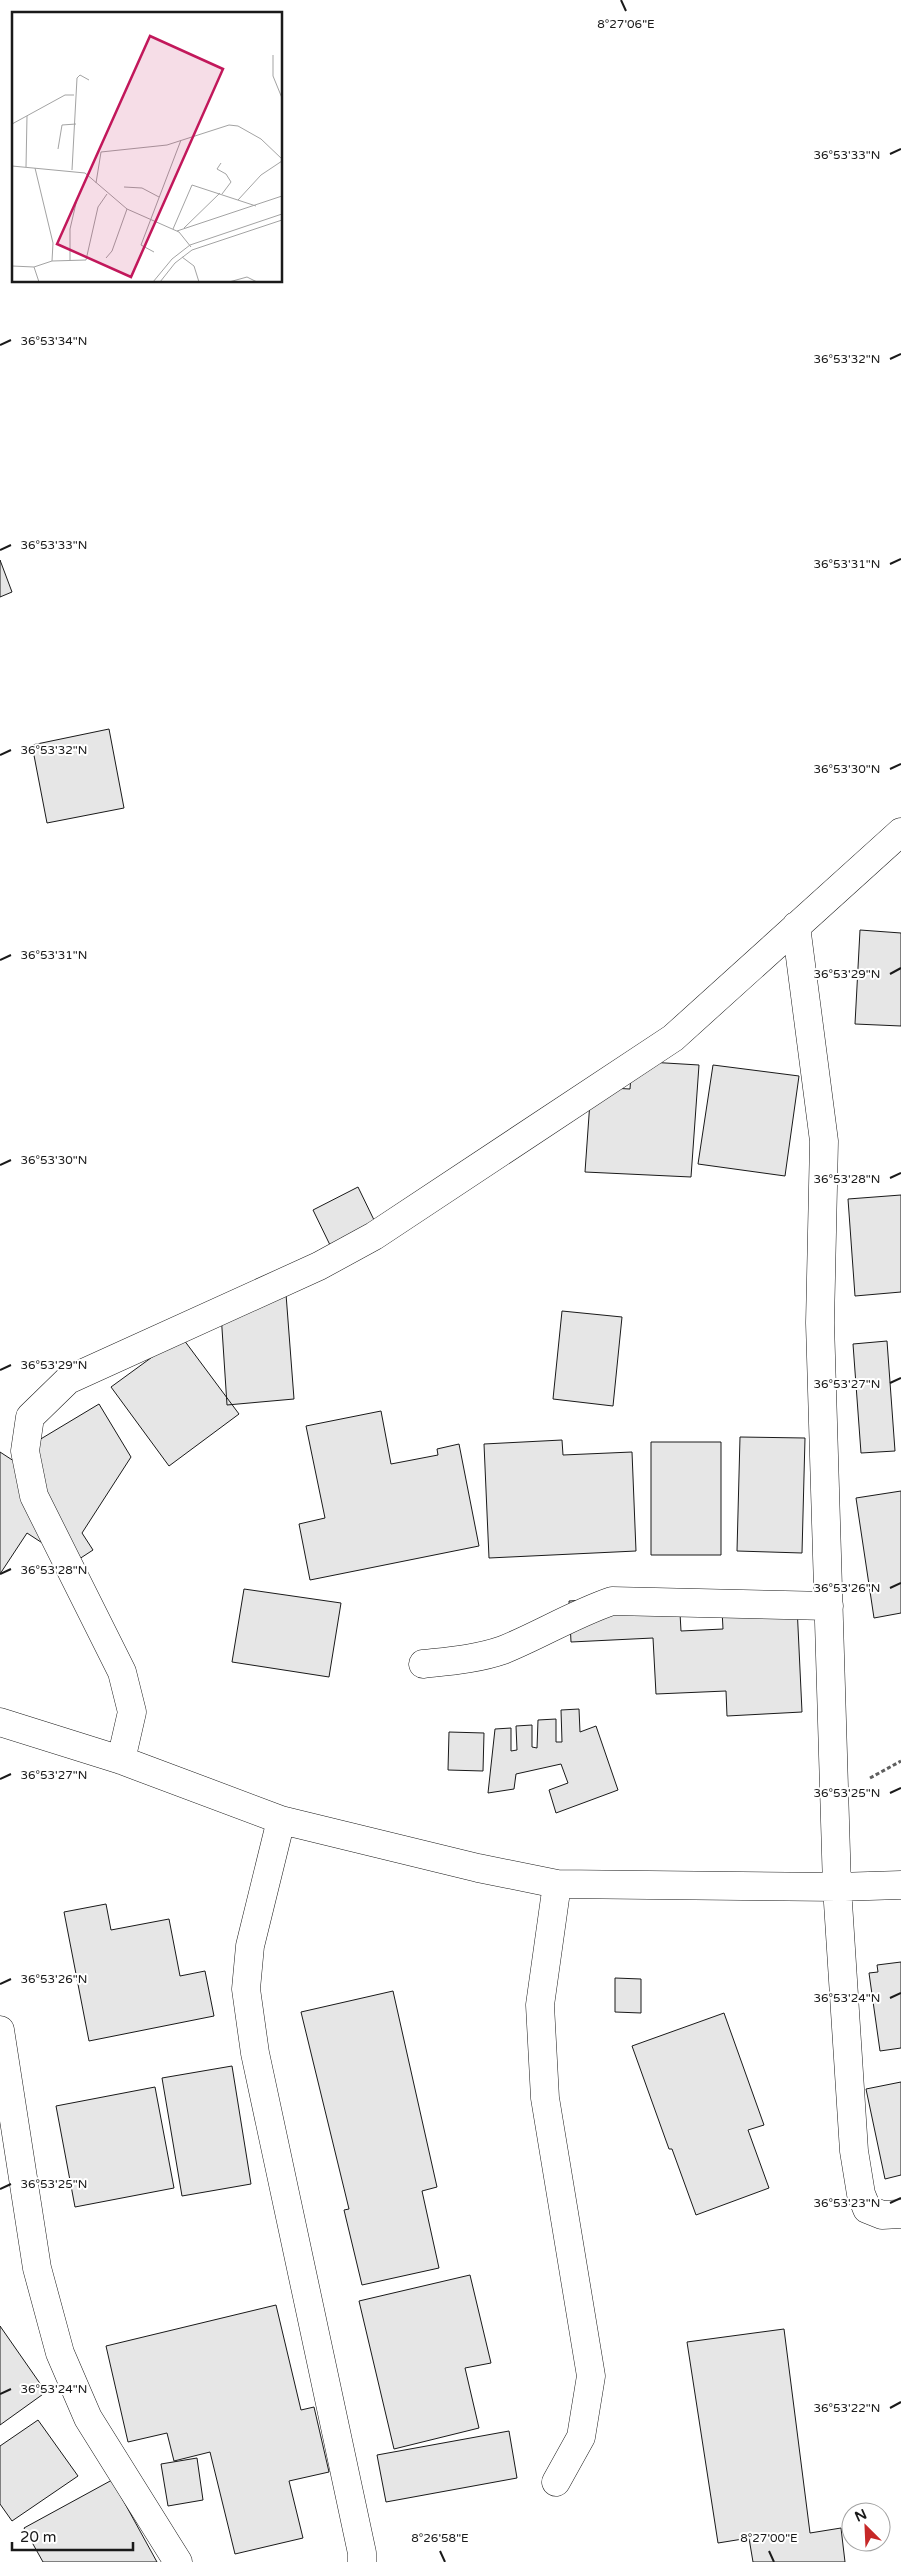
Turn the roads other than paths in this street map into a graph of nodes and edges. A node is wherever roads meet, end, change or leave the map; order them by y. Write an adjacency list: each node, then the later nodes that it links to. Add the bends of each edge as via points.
1 (901, 832): 2 (street)
2 (796, 926): 3 (street, via 824,1141 820,1323); 6 (street, via 673,1038 374,1236 319,1266 68,1380 30,1417 25,1451 34,1496 122,1672 132,1712)
3 (829, 1606): 4 (street, via 612,1601 579,1612 555,1628 501,1650 465,1660); 10 (street)
4 (423, 1664)
5 (0, 1722): 6 (street)
6 (121, 1760): 7 (street)
7 (282, 1820): 8 (street); 15 (street, via 250,1946 246,1988 255,2053)
8 (557, 1884): 10 (street); 13 (street, via 540,2005 545,2098 591,2376 581,2438)
9 (901, 1885): 10 (street)
10 (837, 1887): 12 (street, via 854,2151 861,2194 864,2204 874,2214)
11 (0, 2030): 14 (street, via 37,2268 60,2353 88,2418)
12 (901, 2214)
13 (556, 2482)
14 (178, 2562)
15 (362, 2562)

